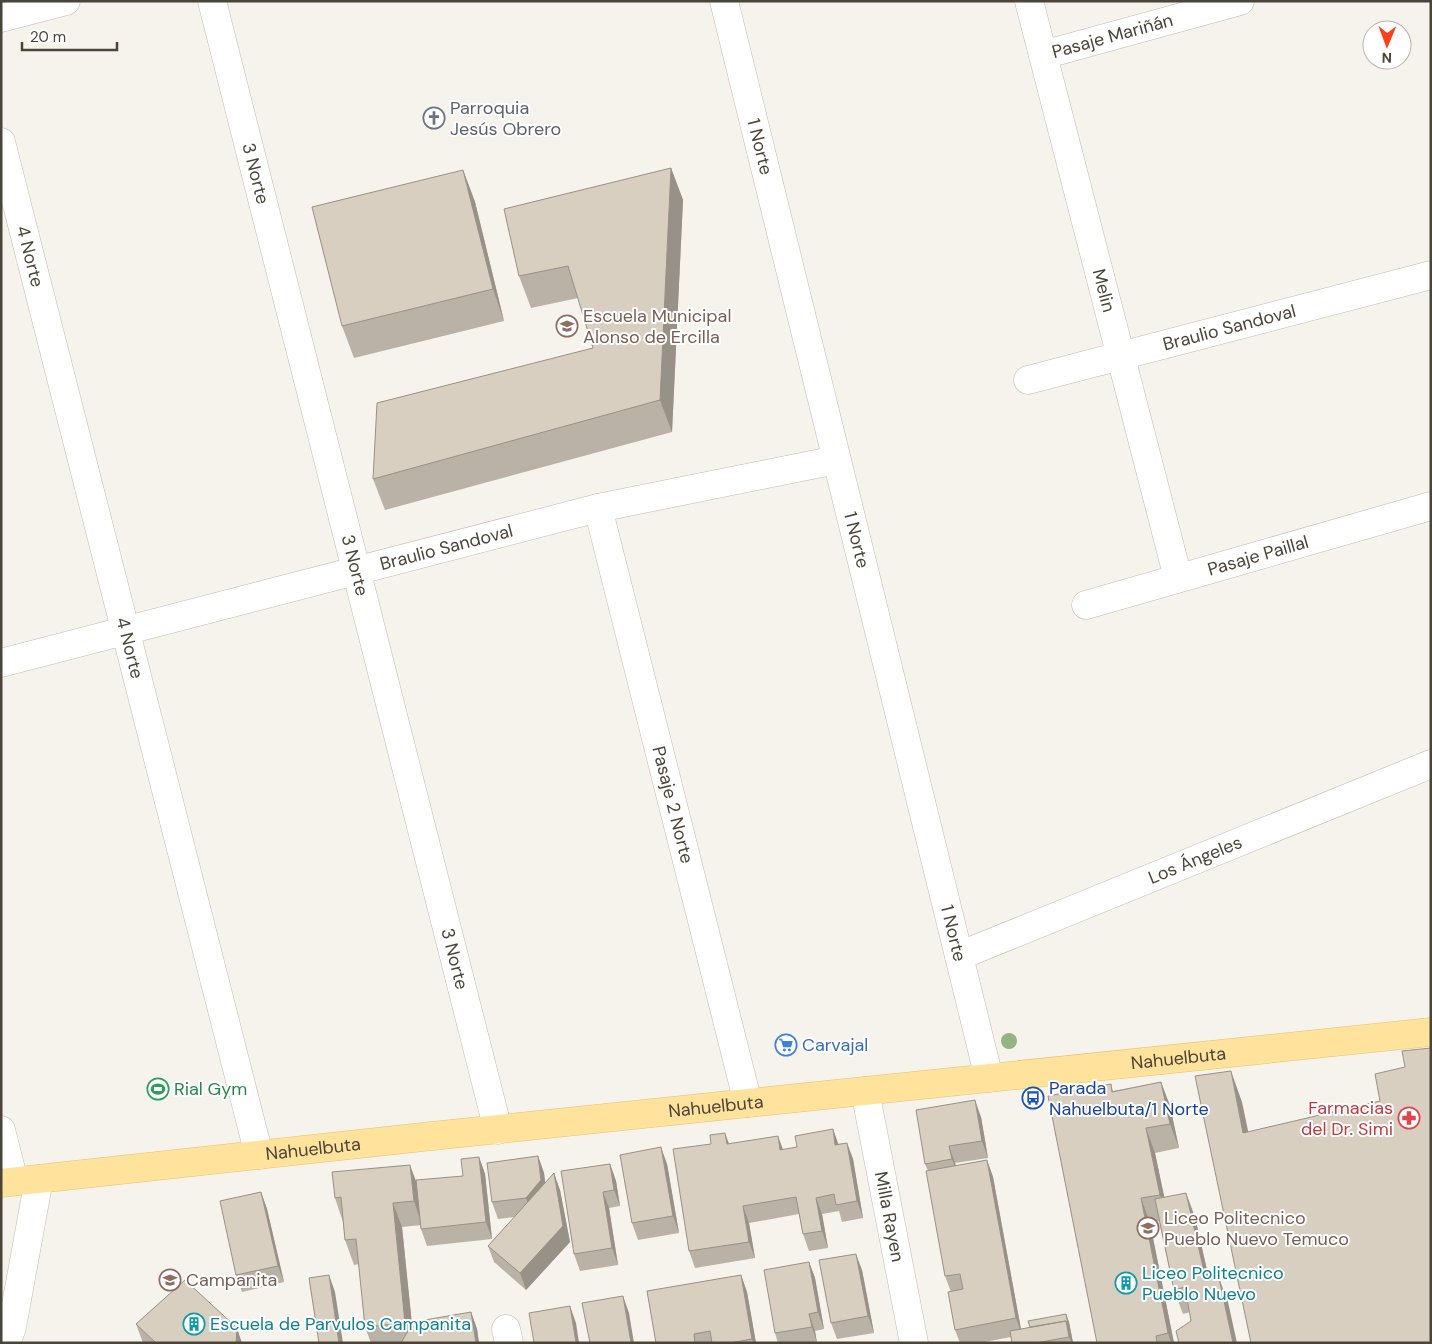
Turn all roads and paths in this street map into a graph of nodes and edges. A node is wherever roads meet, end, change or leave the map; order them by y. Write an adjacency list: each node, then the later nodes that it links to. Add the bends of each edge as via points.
1 (66, 1): 6 (street)
2 (212, 1): 15 (street, 3 Norte)
3 (724, 1): 12 (street, 1 Norte)
4 (1029, 1): 7 (street, Melin)
5 (1240, 1): 7 (street, Pasaje Mariñán)
6 (1, 18)
7 (1043, 55): 10 (street, Melin)
8 (1, 142): 18 (street, 4 Norte)
9 (1431, 275): 10 (street, Braulio Sandoval)
10 (1121, 356): 11 (street, Braulio Sandoval); 16 (street, Melin)
11 (1028, 380)
12 (836, 460): 14 (street, Braulio Sandoval); 21 (street, 1 Norte)
13 (1431, 506): 16 (street, Pasaje Paillal)
14 (598, 508): 15 (street, Braulio Sandoval); 25 (street, Pasaje 2 Norte)
15 (357, 570): 18 (street, Braulio Sandoval); 27 (street, 3 Norte)
16 (1178, 578): 17 (street, Pasaje Paillal)
17 (1086, 605)
18 (126, 630): 19 (street, Braulio Sandoval); 28 (street, 4 Norte)
19 (1, 663)
20 (1431, 764): 21 (street, Los Ángeles)
21 (958, 956): 23 (street, 1 Norte)
22 (1431, 1032): 23 (main road, Nahuelbuta)
23 (989, 1078): 24 (main road, Nahuelbuta)
24 (865, 1091): 25 (main road, Nahuelbuta); 31 (street, Milla Rayen)
25 (748, 1103): 27 (main road, Nahuelbuta)
26 (1, 1130): 29 (street)
27 (498, 1130): 28 (main road, Nahuelbuta)
28 (259, 1155): 29 (main road, Nahuelbuta)
29 (18, 1181): 30 (street, via 12,1327)
30 (4, 1343)
31 (914, 1343)

